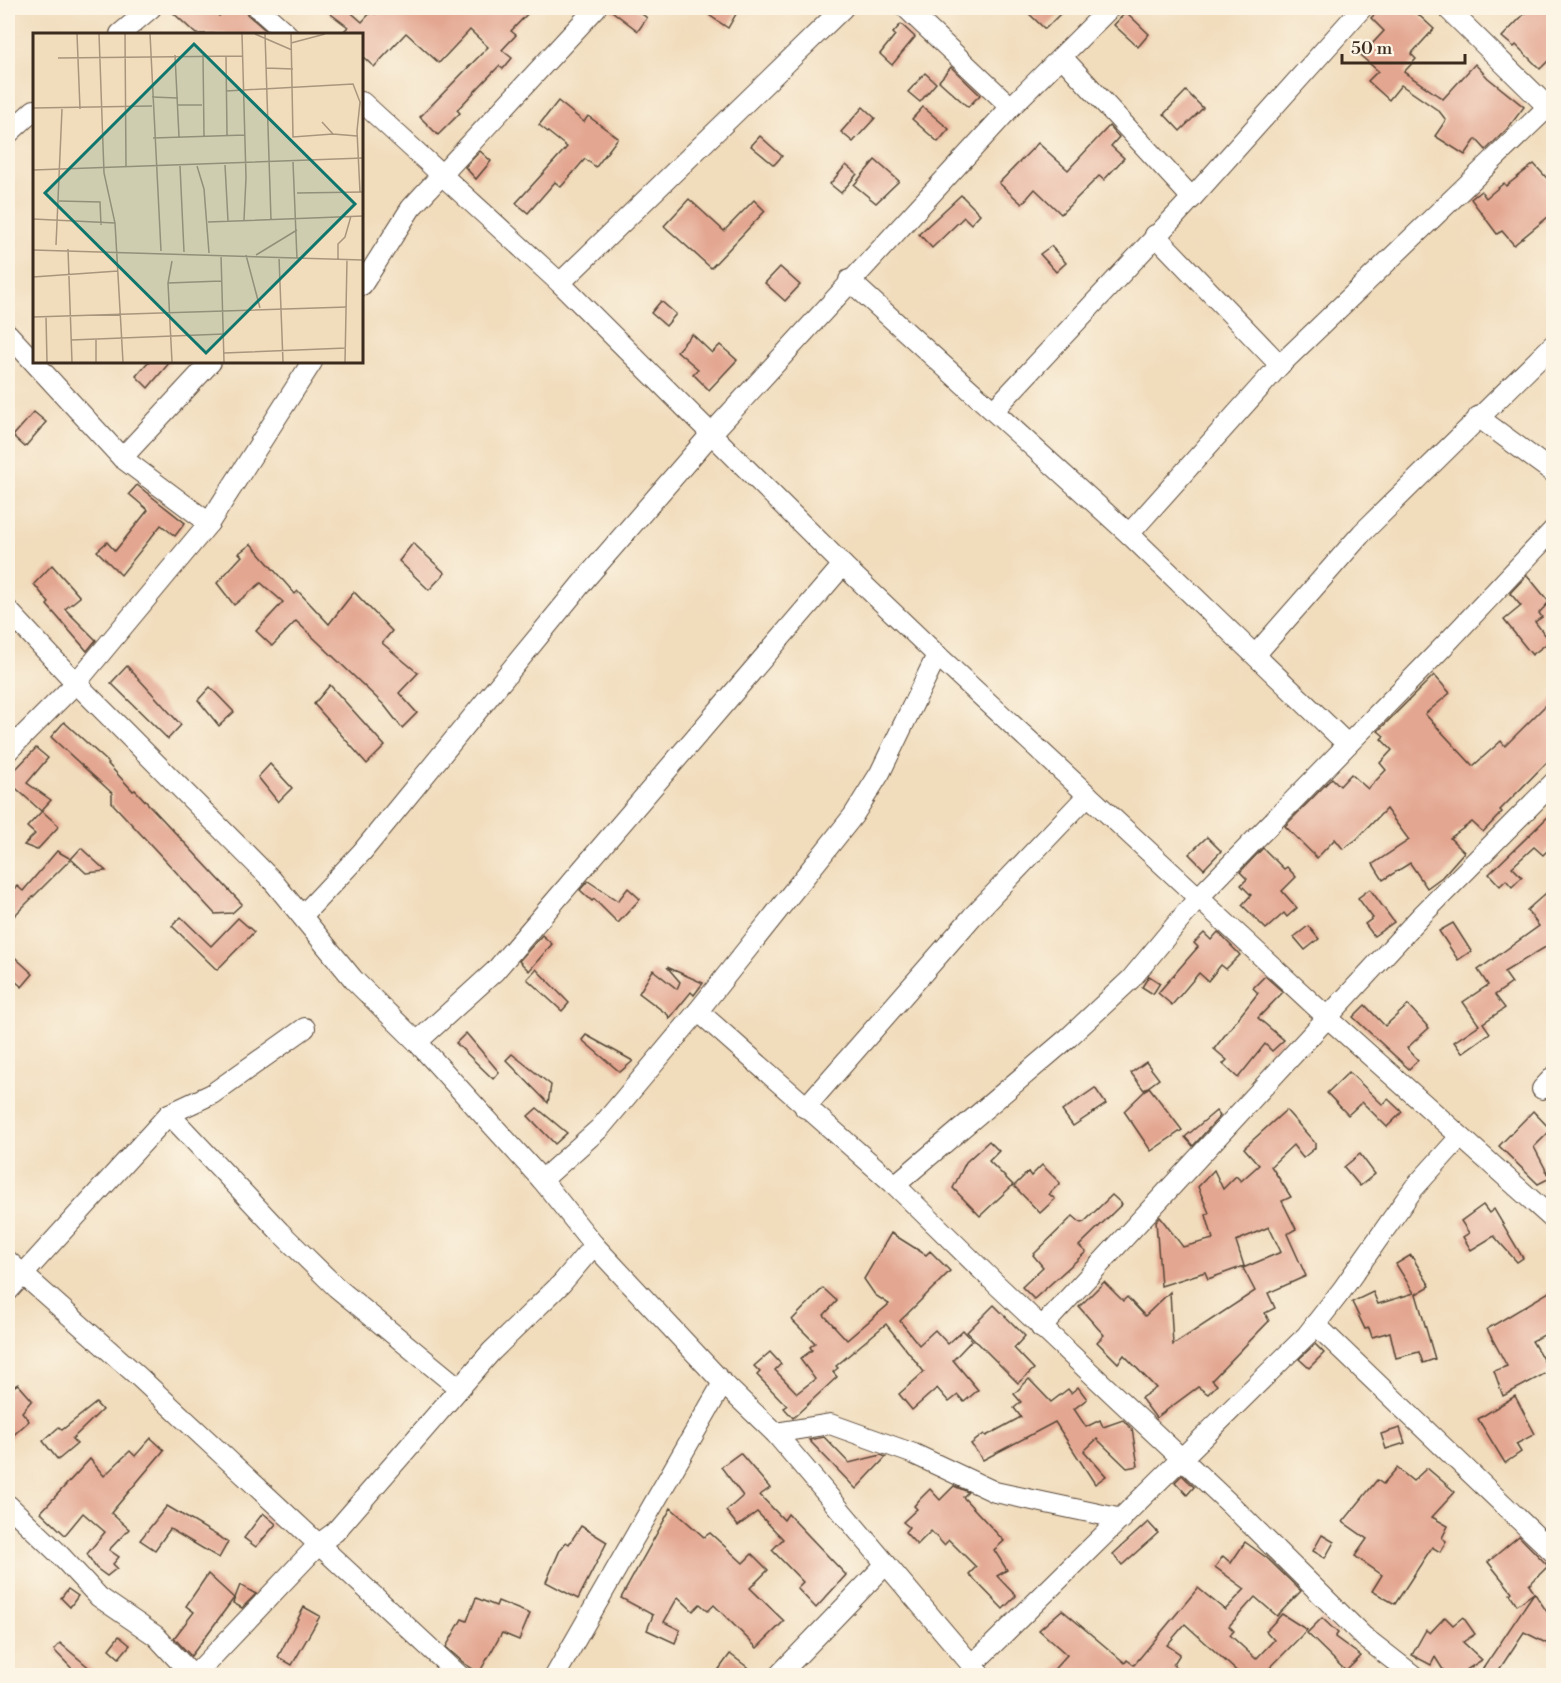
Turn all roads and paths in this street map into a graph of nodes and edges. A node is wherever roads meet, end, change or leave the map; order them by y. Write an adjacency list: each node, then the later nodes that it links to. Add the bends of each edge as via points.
1 (151, 8): 9 (street)
2 (258, 8): 10 (street)
3 (596, 8): 17 (street)
4 (843, 8): 22 (street)
5 (906, 8): 13 (street)
6 (1110, 8): 11 (street)
7 (1362, 8): 18 (street)
8 (1447, 8): 14 (street)
9 (121, 33)
10 (286, 33)
11 (1062, 57): 13 (street); 18 (street)
12 (363, 103): 17 (street)
13 (1011, 107): 20 (street)
14 (1551, 110): 29 (street)
15 (32, 116): 16 (street)
16 (8, 134)
17 (441, 175): 21 (street, via 411,208); 22 (street)
18 (1191, 198): 19 (street)
19 (1155, 235): 29 (street); 30 (street)
20 (849, 280): 30 (street); 32 (street)
21 (363, 283)
22 (560, 283): 32 (street)
23 (8, 334): 25 (street)
24 (1554, 344): 31 (street)
25 (33, 361)
26 (35, 363): 33 (street)
27 (211, 363): 33 (street)
28 (311, 363): 35 (street)
29 (1280, 365): 37 (street)
30 (994, 410): 37 (street)
31 (1478, 417): 34 (street); 40 (street, via 1362,533)
32 (711, 434): 38 (street); 48 (street, via 587,577 362,852)
33 (122, 458): 35 (street)
34 (1554, 473)
35 (209, 523): 42 (street)
36 (1554, 529): 43 (street)
37 (1129, 534): 40 (street)
38 (843, 565): 41 (street); 52 (street, via 495,971)
39 (8, 610): 42 (street)
40 (1256, 654): 43 (street)
41 (937, 655): 46 (street); 49 (street, via 880,773 853,816)
42 (76, 683): 44 (street); 48 (street)
43 (1347, 744): 47 (street)
44 (8, 751)
45 (1554, 782): 50 (street, via 1421,916)
46 (1088, 795): 47 (street); 53 (street, via 972,917)
47 (1199, 897): 50 (street); 57 (street, via 1131,979 1068,1038)
48 (303, 915): 52 (street, via 354,980)
49 (698, 1011): 53 (street); 56 (street, via 600,1128)
50 (1328, 1018): 55 (street); 64 (street)
51 (305, 1028): 54 (street, via 212,1094)
52 (417, 1042): 56 (street)
53 (805, 1108): 57 (street)
54 (169, 1114): 61 (street); 66 (street, via 336,1287)
55 (1460, 1137): 58 (street); 63 (street, via 1414,1188)
56 (542, 1180): 59 (street)
57 (895, 1185): 64 (street)
58 (1554, 1220)
59 (594, 1245): 65 (street); 66 (street)
60 (8, 1261): 61 (street)
61 (23, 1275): 62 (street); 71 (street)
62 (8, 1291)
63 (1315, 1324): 68 (street); 72 (street)
64 (1041, 1328): 68 (street)
65 (723, 1383): 67 (street); 77 (street)
66 (459, 1388): 71 (street, via 335,1532)
67 (775, 1433): 70 (street, via 830,1424 914,1454 995,1492); 73 (street)
68 (1182, 1458): 70 (street); 79 (street, via 1364,1638)
69 (8, 1505): 75 (street, via 99,1597 156,1636)
70 (1122, 1519): 74 (street)
71 (320, 1543): 75 (street); 76 (street)
72 (1554, 1554)
73 (886, 1564): 74 (street); 78 (street)
74 (976, 1671)
75 (193, 1676)
76 (460, 1676)
77 (555, 1676)
78 (778, 1676)
79 (1414, 1676)

